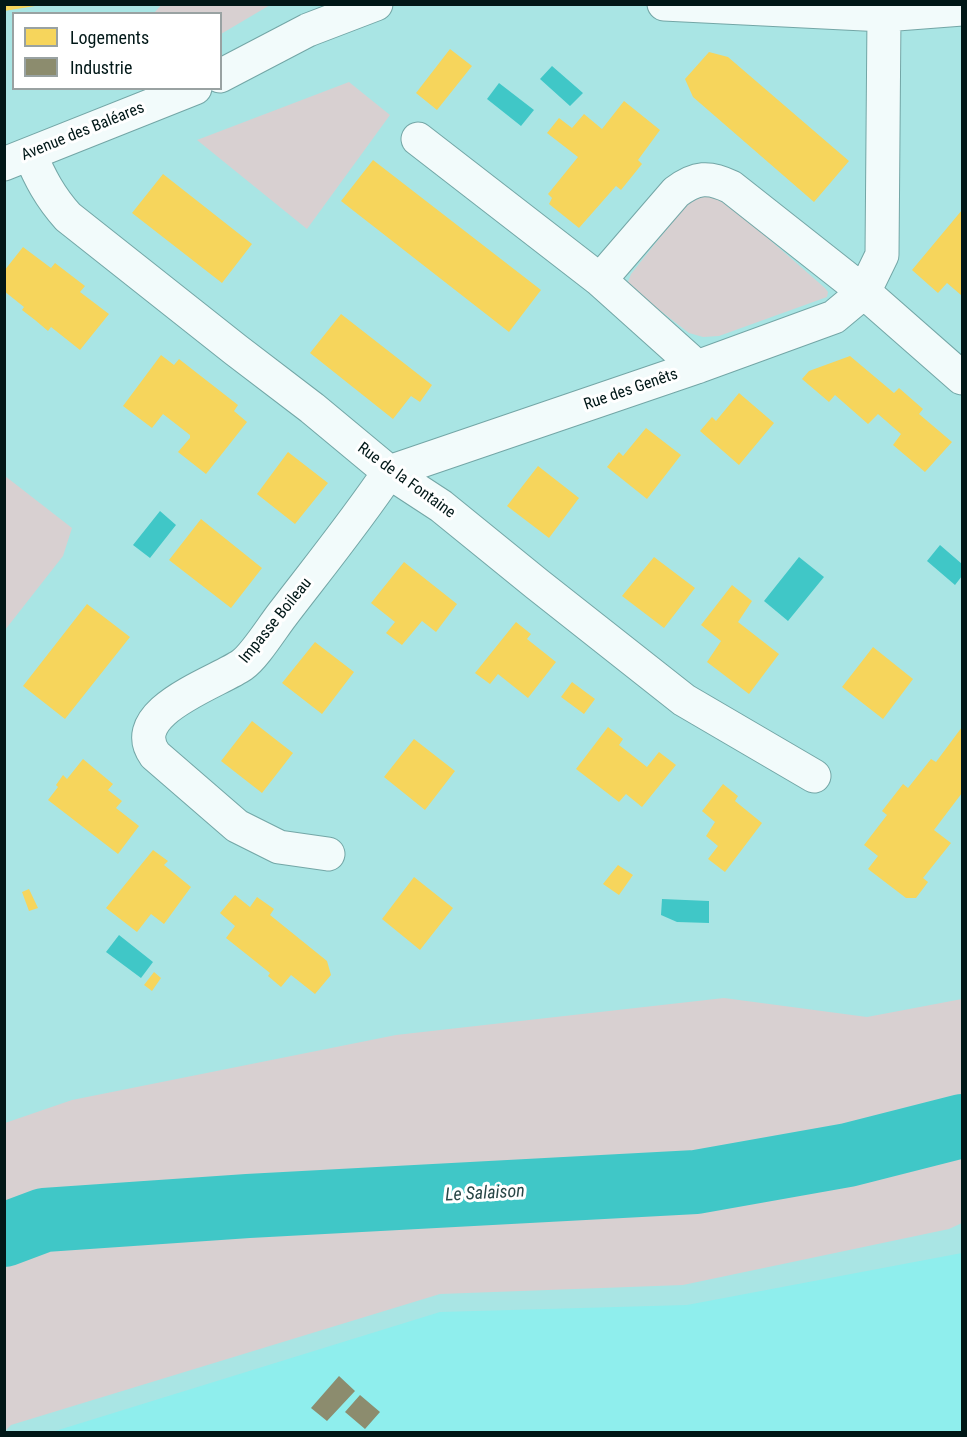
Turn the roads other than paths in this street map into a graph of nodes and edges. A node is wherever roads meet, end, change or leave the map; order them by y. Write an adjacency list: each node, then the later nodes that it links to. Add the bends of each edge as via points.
1 (664, 4): 4 (street)
2 (372, 6): 5 (street, via 308,30)
3 (963, 9): 4 (street)
4 (884, 15): 10 (street, Rue des Genêts, via 882,255)
5 (222, 75)
6 (190, 90): 8 (street, Avenue des Baléares)
7 (418, 139): 9 (street)
8 (17, 159): 13 (street, Rue de la Fontaine, via 68,217)
9 (600, 279): 10 (street, via 676,192 690,182 706,179 732,187); 11 (street)
10 (864, 292): 11 (street, Rue des Genêts, via 834,317); 12 (street)
11 (697, 367): 13 (street, Rue des Genêts)
12 (963, 378)
13 (389, 472): 14 (street, Rue de la Fontaine, via 441,506 684,700); 15 (street, Impasse Boileau, via 244,664 169,705 153,722 148,738 155,754 237,826 279,847)
14 (814, 776)
15 (328, 854)

